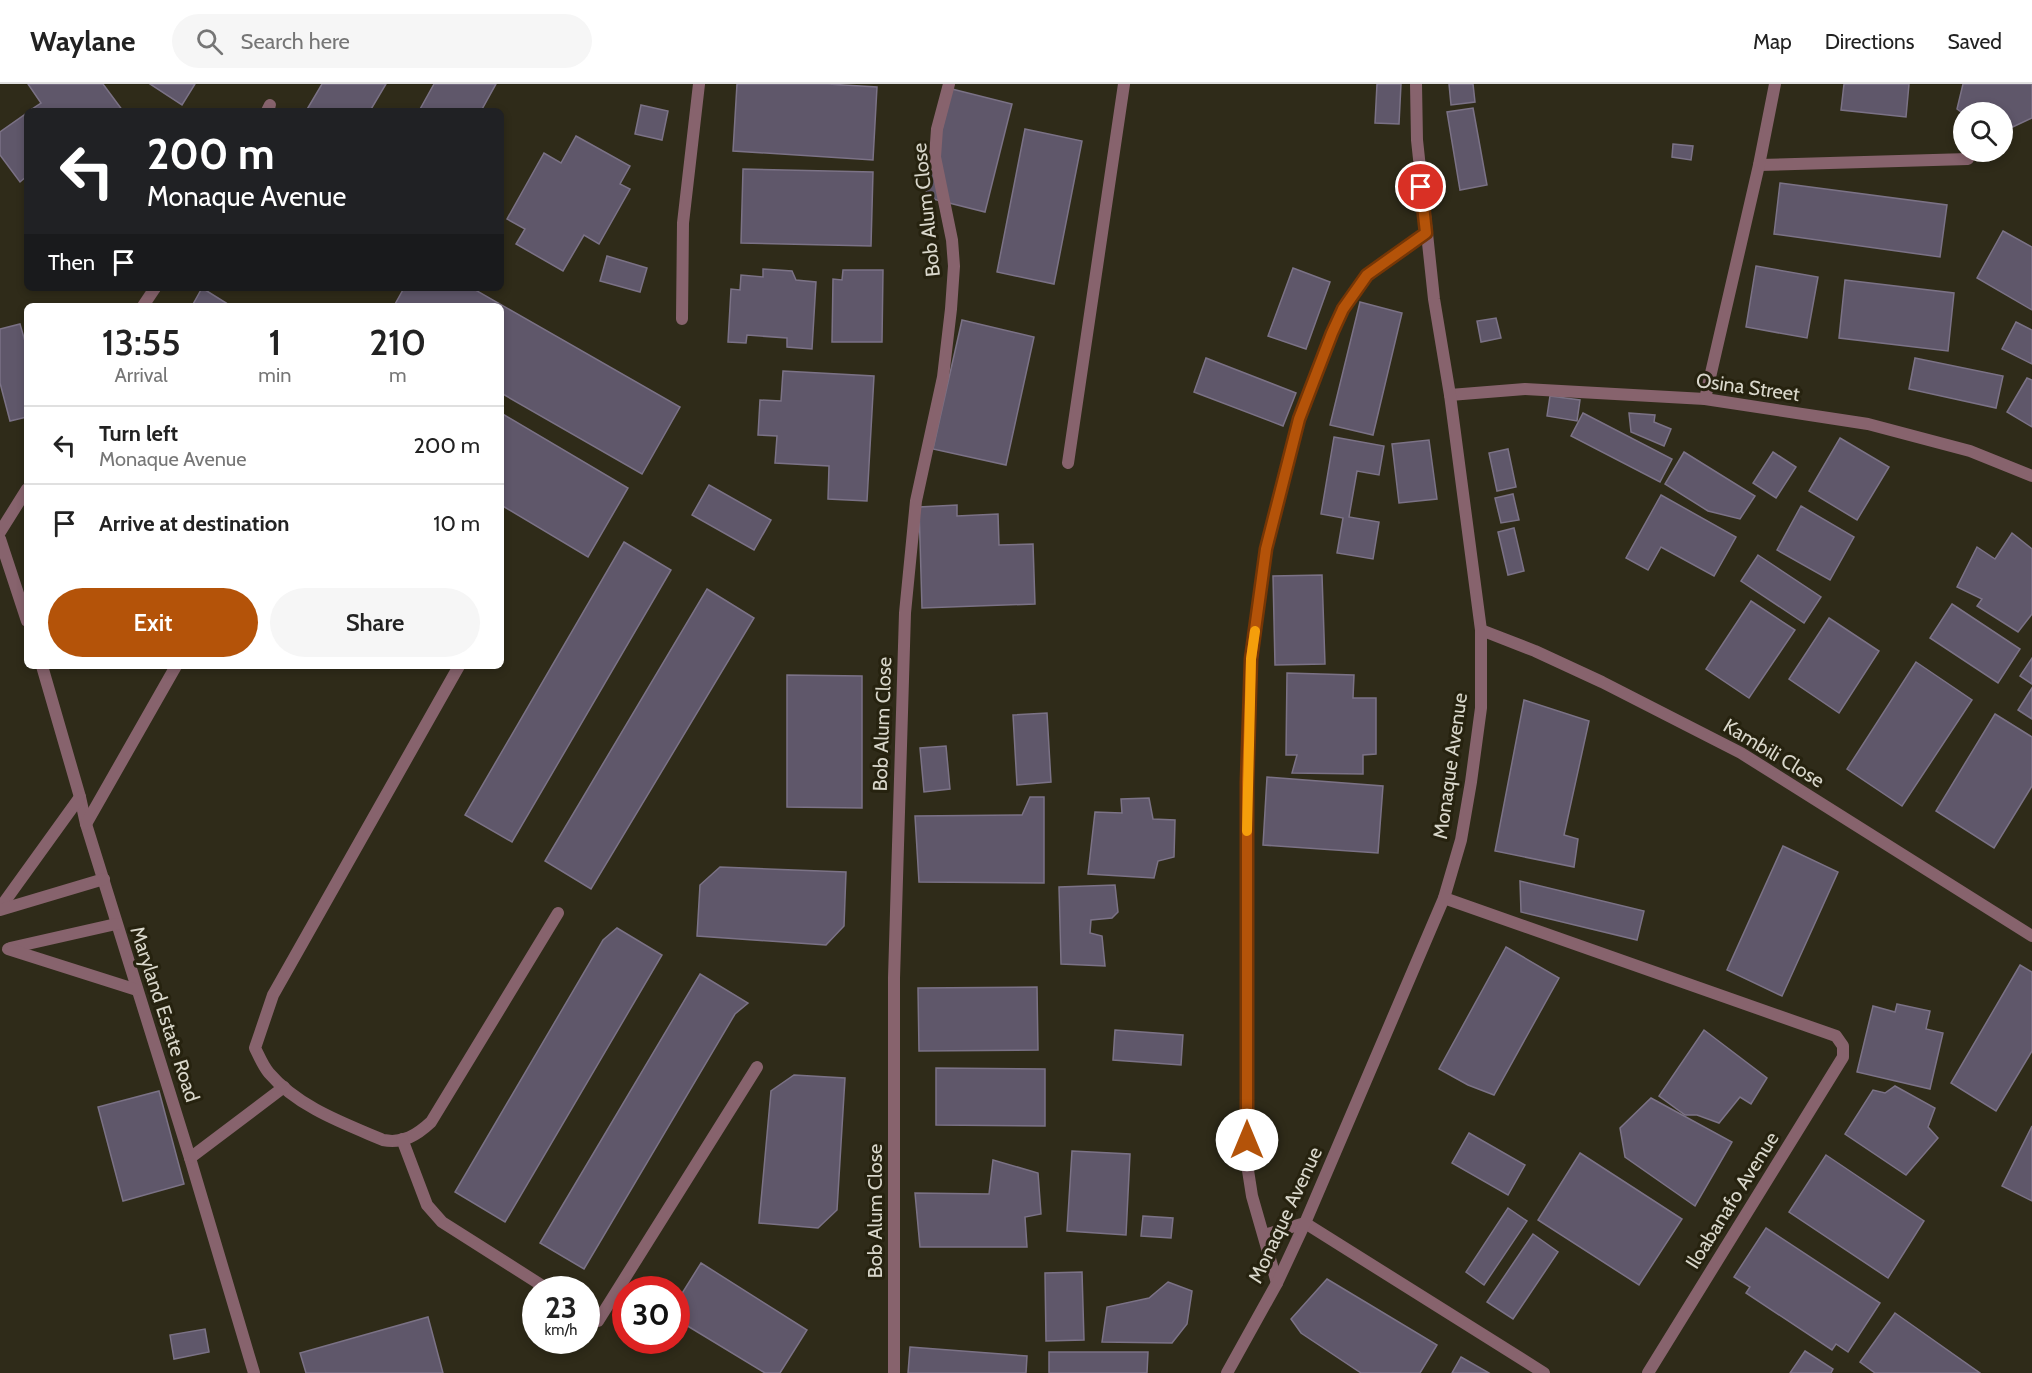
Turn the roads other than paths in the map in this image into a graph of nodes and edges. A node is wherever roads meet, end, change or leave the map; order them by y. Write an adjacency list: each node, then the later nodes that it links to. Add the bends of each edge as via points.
1 (699, 84): 9 (street, via 683,224)
2 (949, 84): 42 (street, Bob Alum Close, via 937,129 935,157 952,240 951,309 943,377 916,501 905,613 894,978)
3 (1124, 84): 12 (street)
4 (1416, 84): 8 (street, Monaque Avenue)
5 (1775, 84): 7 (street)
6 (1953, 159): 7 (street)
7 (1759, 165): 11 (street)
8 (1426, 233): 10 (street, Monaque Avenue); 37 (street, via 1367,275 1343,309 1299,419 1266,549 1251,659 1247,782 1247,1164)
9 (682, 319)
10 (1450, 395): 11 (street, Osina Street, via 1525,389); 18 (street, Monaque Avenue)
11 (1705, 399): 13 (street, Osina Street, via 1868,424 1970,451)
12 (1068, 463)
13 (2032, 476)
14 (24, 494): 15 (street)
15 (0, 532)
16 (0, 539): 17 (street)
17 (24, 612)
18 (1481, 630): 25 (street, Monaque Avenue, via 1481,708 1474,761 1461,840); 29 (street, Kambili Close, via 1602,682 1741,753)
19 (43, 669): 22 (street, Maryland Estate Road)
20 (174, 669): 23 (street)
21 (457, 669): 33 (street, via 273,995 255,1048 267,1072)
22 (80, 796): 23 (street, Maryland Estate Road); 26 (street)
23 (86, 824): 24 (street, Maryland Estate Road)
24 (104, 879): 26 (street); 28 (street, Maryland Estate Road)
25 (1444, 898): 36 (street, Monaque Avenue); 45 (street, Iloabanafo Avenue, via 1836,1036 1843,1046 1844,1057)
26 (0, 909)
27 (558, 913): 34 (street, via 431,1122 417,1135)
28 (116, 924): 30 (street); 31 (street, Maryland Estate Road)
29 (2032, 936)
30 (4, 950): 31 (street)
31 (137, 990): 35 (street, Maryland Estate Road)
32 (758, 1067): 40 (street)
33 (284, 1087): 34 (street, via 320,1113 383,1140); 35 (street)
34 (402, 1139): 38 (street, via 427,1205 442,1222)
35 (190, 1158): 41 (street, Maryland Estate Road)
36 (1305, 1223): 37 (street); 39 (street, Monaque Avenue); 44 (street)
37 (1264, 1235): 39 (street)
38 (527, 1276)
39 (1277, 1282): 43 (street, Monaque Avenue)
40 (600, 1318)
41 (254, 1373)
42 (894, 1373)
43 (1227, 1373)
44 (1544, 1373)
45 (1648, 1373)

